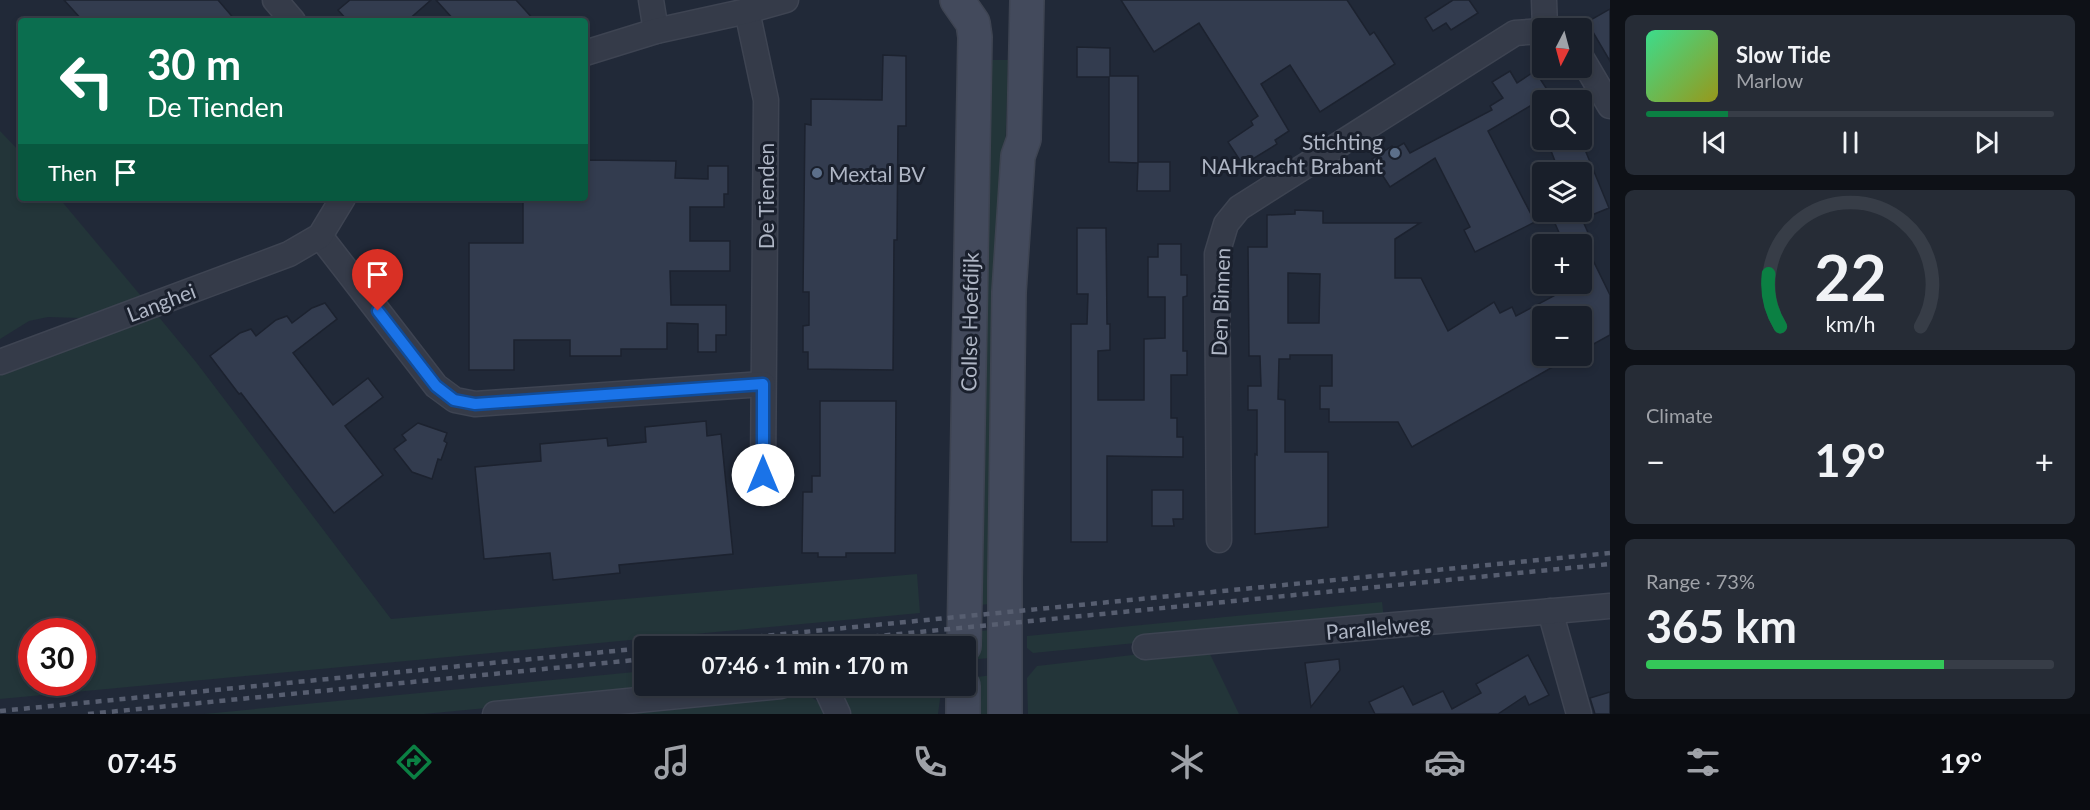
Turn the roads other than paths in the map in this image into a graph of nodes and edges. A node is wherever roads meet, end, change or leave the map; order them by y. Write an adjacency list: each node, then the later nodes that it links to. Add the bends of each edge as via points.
1 (275, 0): 9 (street)
2 (651, 0): 11 (street)
3 (786, 0): 8 (street)
4 (1014, 0): 16 (main road, Collse Hoefdijk, via 1013,138)
5 (1027, 0): 16 (main road, Collse Hoefdijk, via 1024,139)
6 (1544, 0): 10 (street, Den Binnen)
7 (958, 1): 25 (main road, Collse Hoefdijk, via 973,23 975,37)
8 (747, 11): 11 (street); 20 (street, De Tienden, via 766,100)
9 (290, 18)
10 (1543, 18)
11 (656, 31): 13 (street)
12 (1532, 31): 22 (street, Den Binnen, via 1515,33 1239,208 1226,224 1217,254)
13 (588, 52)
14 (1592, 76): 15 (street)
15 (1610, 106)
16 (1018, 156): 33 (main road, Collse Hoefdijk, via 1009,292)
17 (341, 201): 18 (street)
18 (320, 236): 19 (street, Langhei, via 289,254); 20 (street, via 436,386 454,400 475,404)
19 (0, 362)
20 (763, 384): 21 (street, De Tienden)
21 (763, 475)
22 (1219, 540)
23 (1610, 606): 24 (street, Parallelweg)
24 (1550, 611): 26 (street, Parallelweg); 34 (street)
25 (964, 636)
26 (1145, 648)
27 (680, 696): 30 (street)
28 (830, 696): 31 (street)
29 (963, 696): 32 (main road)
30 (495, 714)
31 (838, 714)
32 (963, 714)
33 (1005, 714)
34 (1579, 714)

